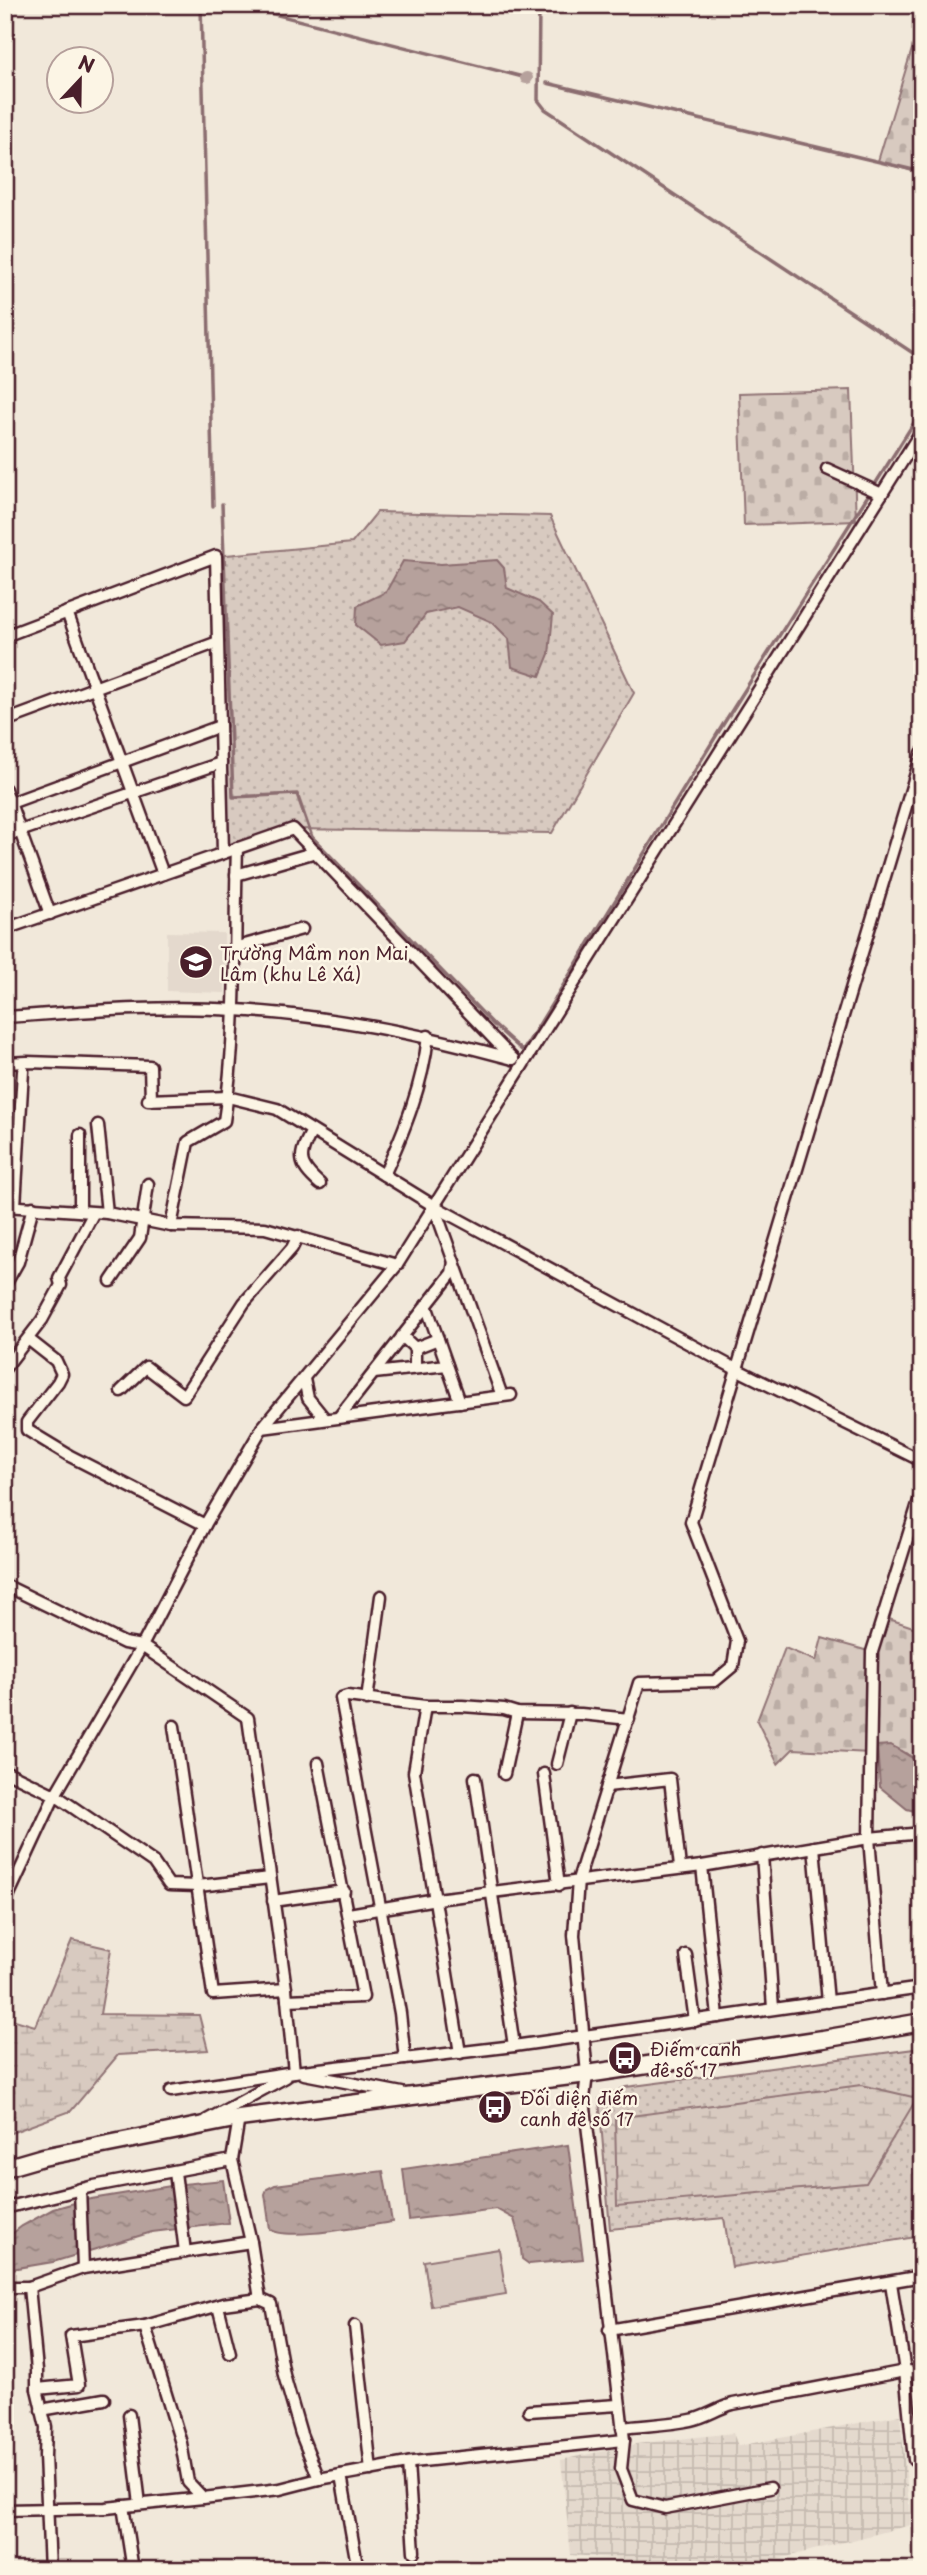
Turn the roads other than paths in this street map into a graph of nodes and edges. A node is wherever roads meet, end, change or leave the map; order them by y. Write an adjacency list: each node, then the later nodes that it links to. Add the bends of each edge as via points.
1 (922, 430): 3 (street)
2 (827, 469): 3 (street)
3 (875, 491): 30 (street, via 588,965)
4 (67, 612): 5 (street); 6 (street, via 216,555); 7 (street)
5 (5, 636)
6 (218, 642): 7 (street); 9 (street)
7 (95, 688): 8 (street); 11 (street)
8 (5, 721)
9 (220, 726): 11 (street); 12 (street)
10 (922, 753): 61 (street)
11 (122, 762): 14 (street); 15 (street)
12 (221, 764): 14 (street); 20 (street)
13 (5, 789): 15 (street)
14 (133, 793): 16 (street); 21 (street)
15 (8, 804): 16 (street)
16 (20, 831): 17 (street); 23 (street)
17 (5, 836)
18 (237, 848): 19 (street, via 293,829); 20 (street); 22 (street)
19 (316, 852): 22 (street); 30 (street)
20 (223, 853): 21 (street)
21 (163, 874): 23 (street)
22 (236, 876): 26 (street)
23 (50, 914): 24 (street)
24 (5, 929)
25 (302, 929): 26 (street)
26 (234, 948): 27 (street)
27 (232, 1010): 28 (street, via 114,1010); 29 (street, via 303,1015); 33 (street)
28 (5, 1017)
29 (428, 1036): 30 (street); 37 (street, via 414,1099)
30 (518, 1062): 41 (street)
31 (5, 1063): 33 (street, via 150,1066 150,1100)
32 (23, 1071): 40 (street)
33 (228, 1097): 35 (street, via 277,1109); 47 (street, via 224,1121 188,1142)
34 (98, 1125): 44 (street)
35 (313, 1131): 37 (street); 39 (street, via 301,1161)
36 (80, 1135): 43 (street)
37 (384, 1175): 41 (street)
38 (148, 1184): 46 (street)
39 (320, 1184)
40 (10, 1206): 42 (street)
41 (434, 1206): 49 (street); 50 (street); 61 (street)
42 (33, 1208): 43 (street); 52 (street, via 18,1262)
43 (80, 1211): 45 (street)
44 (107, 1213): 45 (street); 46 (street)
45 (93, 1214): 55 (street, via 59,1278 61,1285)
46 (144, 1220): 47 (street); 51 (street, via 140,1238)
47 (171, 1226): 48 (street, via 265,1228)
48 (298, 1236): 50 (street); 64 (street, via 244,1303 184,1396 146,1367)
49 (454, 1261): 53 (street, via 452,1273); 65 (street, via 507,1395)
50 (397, 1265): 63 (street)
51 (111, 1281)
52 (5, 1285)
53 (426, 1305): 54 (street); 56 (street)
54 (402, 1336): 57 (street); 62 (street)
55 (28, 1339): 59 (street); 71 (street, via 56,1361 62,1374 27,1422 27,1430)
56 (438, 1339): 57 (street); 58 (street)
57 (415, 1348): 60 (street)
58 (447, 1365): 60 (street); 65 (street)
59 (5, 1368)
60 (415, 1368): 62 (street)
61 (736, 1369): 69 (street); 79 (street, via 691,1522 737,1641 733,1665 715,1681 639,1683)
62 (373, 1373): 66 (street)
63 (304, 1379): 67 (street, via 308,1398); 68 (street)
64 (121, 1391)
65 (460, 1402): 66 (street)
66 (339, 1418): 67 (street)
67 (325, 1419): 68 (street)
68 (262, 1427): 71 (street)
69 (922, 1461)
70 (922, 1491): 90 (street, via 872,1652)
71 (205, 1525): 74 (street)
72 (5, 1585): 74 (street, via 124,1643)
73 (381, 1596): 75 (street)
74 (142, 1646): 88 (street); 95 (street, via 248,1718)
75 (367, 1700): 76 (street); 104 (street, via 347,1696 341,1700)
76 (425, 1706): 77 (street, via 472,1706); 101 (street, via 414,1772)
77 (517, 1713): 78 (street); 84 (street)
78 (570, 1713): 79 (street); 82 (street)
79 (629, 1719): 87 (street)
80 (174, 1726): 98 (street)
81 (318, 1763): 99 (street)
82 (557, 1764)
83 (5, 1771): 88 (street)
84 (504, 1774)
85 (544, 1774): 97 (street)
86 (475, 1778): 100 (street)
87 (607, 1786): 94 (street, via 670,1779); 96 (street)
88 (55, 1795): 98 (street, via 153,1862 169,1885); 103 (street)
89 (922, 1833): 90 (street)
90 (869, 1838): 91 (street); 108 (street)
91 (814, 1847): 92 (street); 110 (street)
92 (762, 1855): 93 (street); 111 (street)
93 (702, 1866): 94 (street); 112 (street)
94 (680, 1867): 96 (street)
95 (270, 1878): 98 (street); 102 (street)
96 (578, 1880): 97 (street); 115 (street, via 574,1935)
97 (559, 1885): 100 (street)
98 (198, 1886): 109 (street, via 213,1994)
99 (344, 1891): 102 (street); 105 (street)
100 (491, 1892): 101 (street); 116 (street)
101 (436, 1899): 104 (street); 117 (street)
102 (273, 1901): 109 (street)
103 (5, 1903)
104 (381, 1908): 105 (street); 118 (street)
105 (349, 1914): 109 (street, via 363,1997)
106 (686, 1955): 113 (street)
107 (922, 1989): 108 (street)
108 (882, 1994): 110 (street)
109 (286, 1995): 119 (street)
110 (828, 2001): 111 (street)
111 (773, 2008): 112 (street)
112 (718, 2017): 113 (street)
113 (695, 2021): 115 (street)
114 (922, 2022): 120 (main road)
115 (584, 2035): 116 (street); 120 (street)
116 (514, 2046): 117 (street)
117 (460, 2053): 118 (street)
118 (405, 2059): 119 (street)
119 (294, 2073): 121 (street); 122 (street); 124 (street)
120 (586, 2074): 122 (main road); 141 (street, via 584,2099)
121 (171, 2091)
122 (415, 2096): 123 (main road)
123 (239, 2118): 124 (main road); 125 (street)
124 (195, 2127): 126 (main road)
125 (232, 2160): 127 (street); 130 (street)
126 (5, 2168)
127 (175, 2172): 128 (street); 131 (street)
128 (80, 2189): 129 (street); 132 (street)
129 (5, 2208)
130 (251, 2242): 131 (street); 137 (street)
131 (184, 2252): 132 (street)
132 (83, 2268): 136 (street)
133 (922, 2276): 134 (street)
134 (891, 2283): 141 (street); 143 (street)
135 (5, 2287): 136 (street)
136 (29, 2287): 145 (street)
137 (260, 2299): 138 (street); 157 (street, via 271,2304 301,2434)
138 (218, 2306): 139 (street); 142 (street)
139 (145, 2326): 145 (street, via 71,2336 79,2385); 159 (street, via 181,2443 188,2482)
140 (355, 2326): 155 (street)
141 (609, 2330): 147 (street)
142 (230, 2353)
143 (905, 2371): 144 (street); 151 (street, via 720,2407 690,2420); 154 (street, via 914,2460)
144 (922, 2372)
145 (37, 2389): 148 (street)
146 (104, 2399): 148 (street)
147 (618, 2405): 149 (street); 151 (street)
148 (41, 2410): 163 (street, via 46,2427)
149 (529, 2411)
150 (129, 2415): 160 (street)
151 (622, 2428): 152 (street)
152 (624, 2440): 153 (street); 158 (street, via 621,2469 633,2500 665,2508)
153 (408, 2463): 155 (street); 164 (street)
154 (922, 2466)
155 (371, 2470): 156 (street)
156 (341, 2475): 157 (street); 167 (street)
157 (319, 2479): 159 (street, via 280,2489)
158 (770, 2488)
159 (203, 2498): 160 (street)
160 (140, 2504): 161 (street)
161 (123, 2506): 163 (street); 166 (street)
162 (5, 2510): 163 (street)
163 (47, 2510): 165 (street)
164 (414, 2552)
165 (50, 2570)
166 (133, 2570)
167 (358, 2570)

